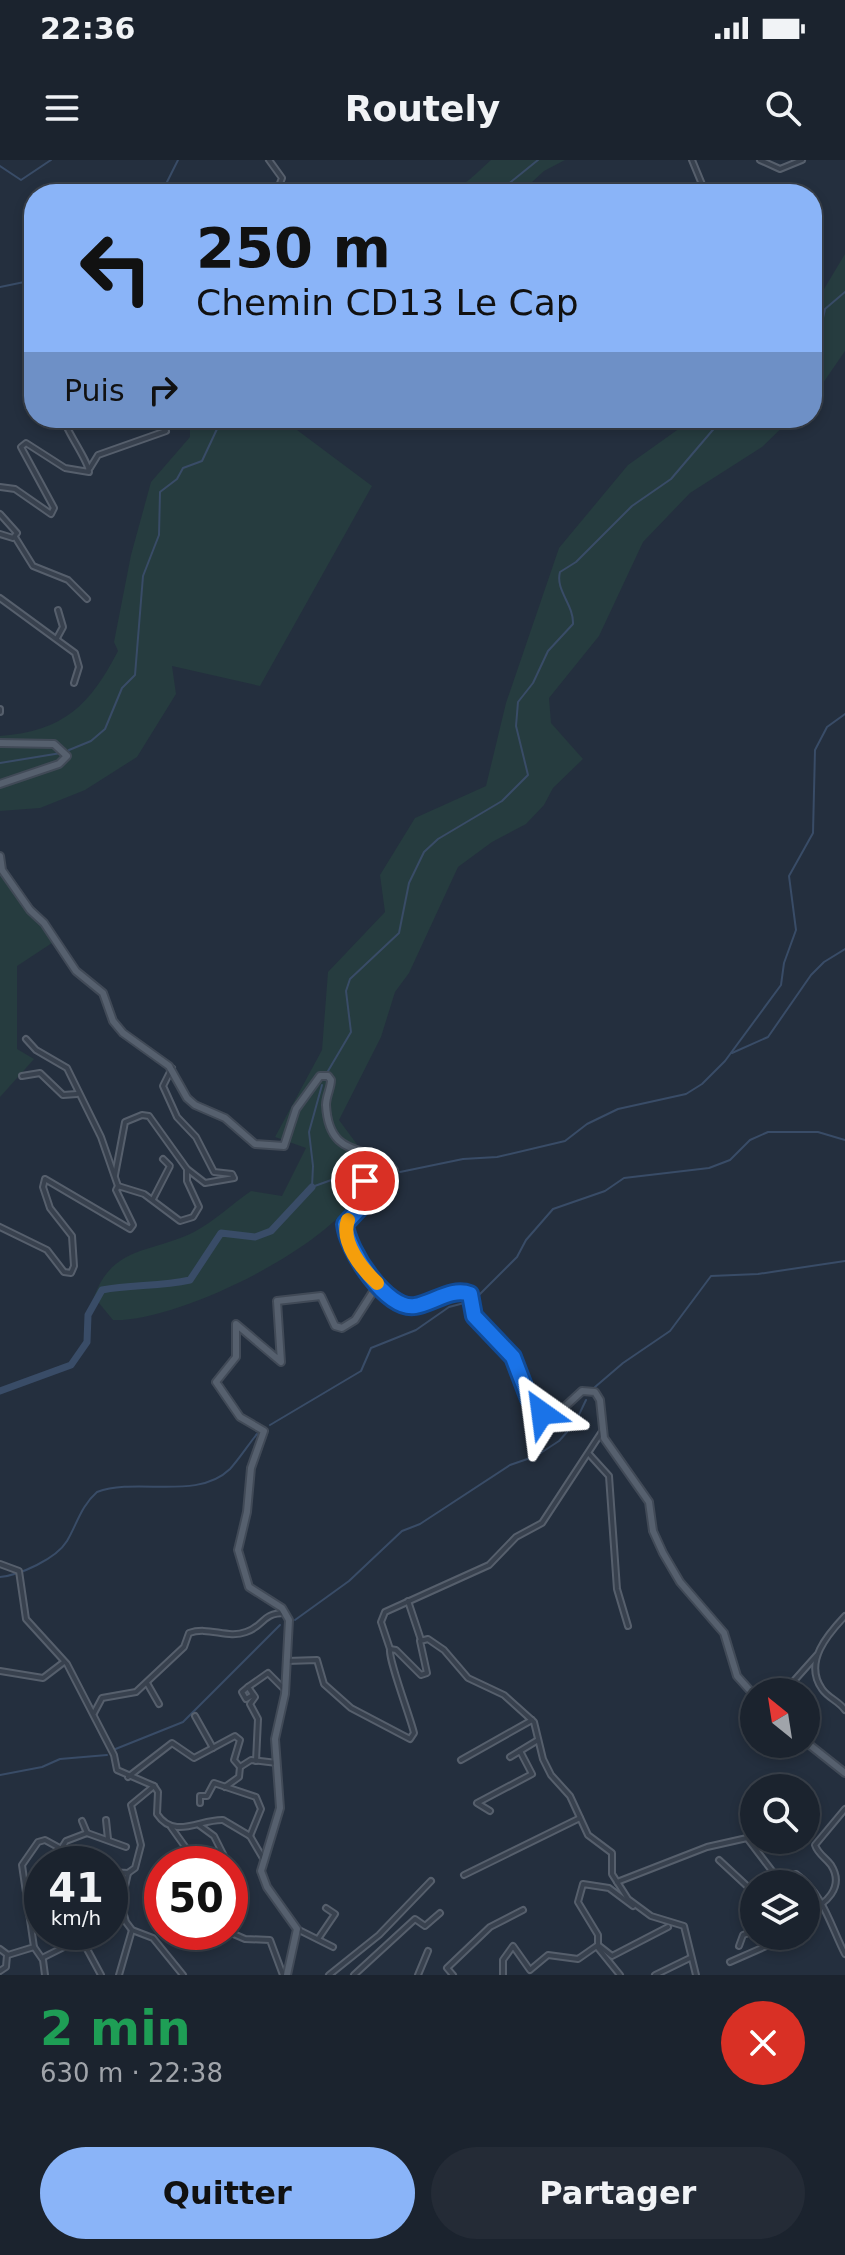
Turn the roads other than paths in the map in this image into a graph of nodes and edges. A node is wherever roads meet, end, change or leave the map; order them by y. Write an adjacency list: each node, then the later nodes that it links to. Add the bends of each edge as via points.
1 (269, 160): 5 (street, via 282,178)
2 (692, 160): 6 (street)
3 (760, 160): 4 (street, via 780,169)
4 (802, 160)
5 (280, 184)
6 (702, 184)
7 (67, 428): 9 (street)
8 (166, 431): 9 (street, via 98,455)
9 (90, 468): 10 (street, via 84,473 65,468 23,444 54,508 51,514 15,489)
10 (0, 487)
11 (0, 514): 13 (street, via 16,531)
12 (0, 534): 13 (street)
13 (15, 537): 16 (street, via 33,566 68,580)
14 (0, 591): 15 (street)
15 (0, 598): 18 (street)
16 (87, 599)
17 (58, 610): 18 (street, via 63,627)
18 (57, 638): 19 (street, via 77,657)
19 (74, 683)
20 (0, 743): 21 (main road, via 51,743 65,751 67,759)
21 (0, 784)
22 (0, 856): 24 (main road, via 2,870 30,910 76,971 103,993 117,1028)
23 (26, 1039): 26 (street, via 67,1068)
24 (172, 1068): 28 (street, via 163,1086 177,1117 196,1137 214,1172 234,1178 205,1183); 33 (main road, via 190,1101 225,1118 247,1140 275,1148 288,1143 302,1098 320,1076 328,1076 328,1115 341,1144 378,1157 394,1170 365,1181 359,1192 361,1207 345,1224 358,1264)
25 (22, 1076): 26 (street, via 40,1073 63,1095)
26 (77, 1094): 29 (street)
27 (163, 1159): 31 (street, via 170,1166)
28 (187, 1169): 29 (street, via 149,1116 142,1115 125,1122); 31 (street, via 199,1207 193,1217 180,1221)
29 (115, 1177): 30 (street)
30 (118, 1186): 31 (street); 32 (street, via 130,1229 45,1179 50,1208 72,1236 71,1273 64,1272 47,1250)
31 (153, 1199)
32 (0, 1227)
33 (378, 1284): 34 (main road, via 409,1306 454,1293 470,1294 474,1316 517,1362 534,1406 557,1414 582,1391 593,1391 600,1400); 38 (main road, via 355,1320 342,1328 335,1326 321,1296 277,1301 281,1362 236,1324 236,1357 217,1378 240,1417 261,1427 265,1436 251,1468 239,1557 249,1587)
34 (601, 1433): 35 (street); 48 (main road, via 649,1502 655,1537 671,1569 724,1633)
35 (589, 1454): 37 (street, via 542,1523 516,1537 489,1565); 40 (street, via 609,1476 617,1589)
36 (0, 1564): 45 (street, via 19,1571 26,1619)
37 (408, 1600): 41 (street); 42 (street, via 381,1617)
38 (287, 1614): 44 (main road); 49 (street, via 264,1617 246,1633 189,1633 184,1647)
39 (845, 1616): 43 (street)
40 (628, 1626)
41 (421, 1640): 42 (street, via 427,1673 421,1675); 55 (street, via 439,1646 468,1678 504,1695)
42 (390, 1649): 44 (street, via 412,1739 351,1708 324,1684 317,1660)
43 (817, 1655): 47 (street); 52 (street, via 820,1686)
44 (287, 1661): 50 (main road)
45 (64, 1662): 46 (street, via 43,1678); 53 (street)
46 (0, 1671)
47 (796, 1678)
48 (740, 1679)
49 (147, 1683): 51 (street); 53 (street, via 136,1692 102,1698)
50 (285, 1689): 62 (street, via 268,1673 248,1687 258,1719); 63 (main road, via 275,1739)
51 (159, 1704)
52 (845, 1710)
53 (93, 1715): 66 (street, via 117,1770)
54 (195, 1716): 57 (street)
55 (532, 1720): 56 (street); 61 (street)
56 (538, 1740): 58 (street); 72 (street, via 551,1775 570,1796)
57 (213, 1748): 64 (street, via 239,1737 234,1760); 66 (street, via 190,1758 172,1743)
58 (520, 1751): 60 (street); 71 (street, via 532,1774 477,1803)
59 (820, 1753): 65 (main road)
60 (510, 1757)
61 (461, 1760)
62 (256, 1761): 63 (street); 64 (street)
63 (277, 1763): 86 (main road, via 280,1808)
64 (240, 1767): 68 (street, via 239,1777)
65 (845, 1773)
66 (128, 1777): 67 (street)
67 (154, 1786): 76 (street, via 157,1814); 90 (street, via 131,1805 141,1845 139,1861)
68 (225, 1787): 69 (street, via 212,1784); 78 (street, via 260,1803)
69 (200, 1803)
70 (845, 1809): 95 (street, via 815,1845 838,1884)
71 (490, 1811)
72 (580, 1818): 88 (street, via 466,1874); 93 (street, via 588,1835 612,1853)
73 (106, 1820): 79 (street)
74 (82, 1821): 77 (street)
75 (199, 1825): 76 (street); 78 (street, via 223,1820); 85 (street)
76 (171, 1827): 84 (street)
77 (87, 1833): 79 (street); 82 (street)
78 (250, 1836): 86 (street)
79 (108, 1839): 83 (street)
80 (35, 1846): 81 (street, via 45,1840)
81 (56, 1846)
82 (62, 1846)
83 (124, 1846)
84 (185, 1846)
85 (219, 1846)
86 (264, 1860): 103 (main road, via 264,1883)
87 (719, 1860): 91 (street)
88 (464, 1868)
89 (771, 1870): 93 (street, via 741,1837)
90 (128, 1873)
91 (740, 1880)
92 (431, 1881): 127 (street, via 379,1935)
93 (617, 1882): 96 (street)
94 (820, 1902): 95 (street)
95 (823, 1906): 97 (street); 116 (street)
96 (636, 1907): 107 (street, via 609,1888 583,1884 578,1902 598,1935); 119 (street, via 684,1926)
97 (820, 1907)
98 (326, 1908): 106 (street, via 335,1914)
99 (523, 1910): 130 (street, via 490,1927 447,1968)
100 (440, 1913): 128 (street, via 425,1926 415,1919)
101 (128, 1924): 104 (street)
102 (668, 1927): 107 (street, via 612,1956)
103 (297, 1929): 106 (street); 126 (main road)
104 (132, 1930): 124 (street); 125 (street, via 153,1938)
105 (248, 1939): 126 (street, via 270,1940)
106 (318, 1939): 108 (street)
107 (598, 1945): 131 (street, via 578,1959 548,1955 530,1970 513,1946 503,1960); 132 (street)
108 (333, 1947)
109 (0, 1949): 117 (street)
110 (24, 1950): 117 (street)
111 (36, 1950): 118 (street)
112 (58, 1950): 118 (street)
113 (87, 1950): 123 (street)
114 (757, 1950): 120 (street)
115 (428, 1951): 129 (street)
116 (845, 1954)
117 (7, 1955): 121 (street)
118 (42, 1958): 122 (street)
119 (690, 1958): 133 (street); 134 (street)
120 (730, 1962)
121 (0, 1971)
122 (45, 1975)
123 (101, 1975)
124 (119, 1975)
125 (183, 1975)
126 (286, 1975)
127 (329, 1975)
128 (354, 1975)
129 (418, 1975)
130 (453, 1975)
131 (503, 1975)
132 (620, 1975)
133 (655, 1975)
134 (696, 1975)

